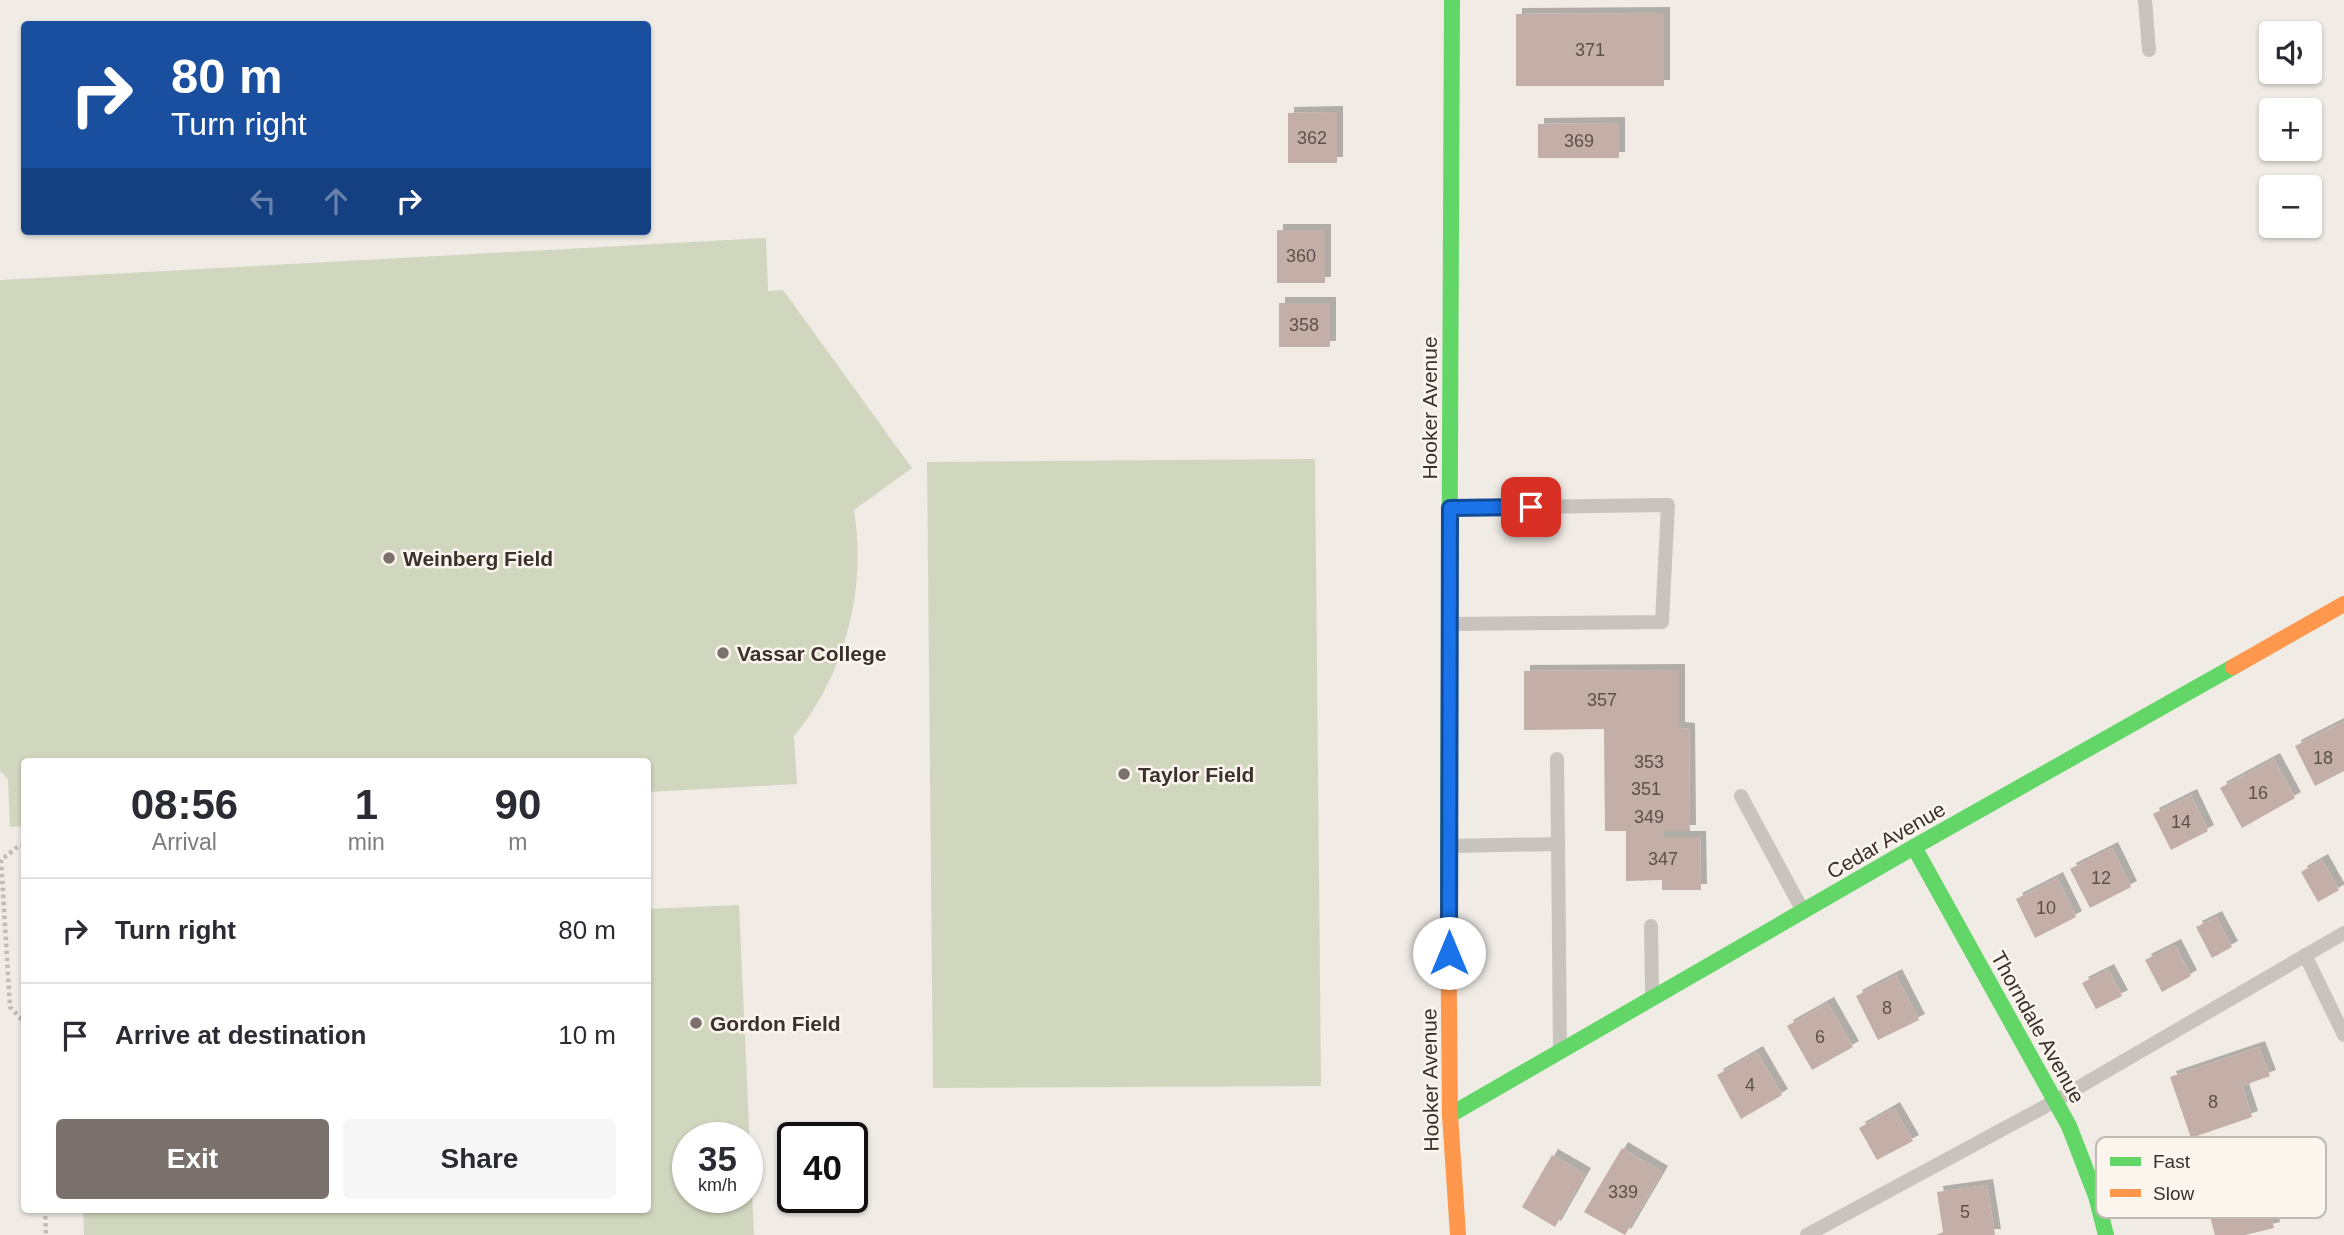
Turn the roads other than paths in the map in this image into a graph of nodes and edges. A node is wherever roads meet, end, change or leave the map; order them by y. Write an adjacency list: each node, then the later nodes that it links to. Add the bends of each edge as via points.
1 (1452, 0): 4 (street, Hooker Avenue)
2 (2145, 0): 3 (lane)
3 (2149, 50)
4 (1450, 508): 6 (street, Hooker Avenue); 6 (lane, via 1668,505 1662,622)
5 (2344, 604): 11 (street, Cedar Avenue)
6 (1449, 624): 10 (street, Hooker Avenue)
7 (1557, 759): 9 (lane)
8 (1741, 796): 12 (lane)
9 (1558, 844): 10 (lane); 18 (lane)
10 (1448, 846): 20 (street, Hooker Avenue)
11 (1914, 847): 12 (street, Cedar Avenue); 19 (street, Thorndale Avenue)
12 (1804, 912): 16 (street, Cedar Avenue)
13 (1651, 926): 16 (lane)
14 (2344, 933): 15 (lane)
15 (2305, 955): 17 (lane); 19 (lane)
16 (1653, 999): 18 (street, Cedar Avenue)
17 (2344, 1035)
18 (1560, 1052): 20 (street, Cedar Avenue)
19 (2055, 1101): 21 (street, Thorndale Avenue); 24 (lane)
20 (1450, 1115): 23 (street, Hooker Avenue)
21 (2096, 1196)
22 (2102, 1218): 25 (street, Thorndale Avenue)
23 (1458, 1235)
24 (1807, 1235)
25 (2106, 1235)

